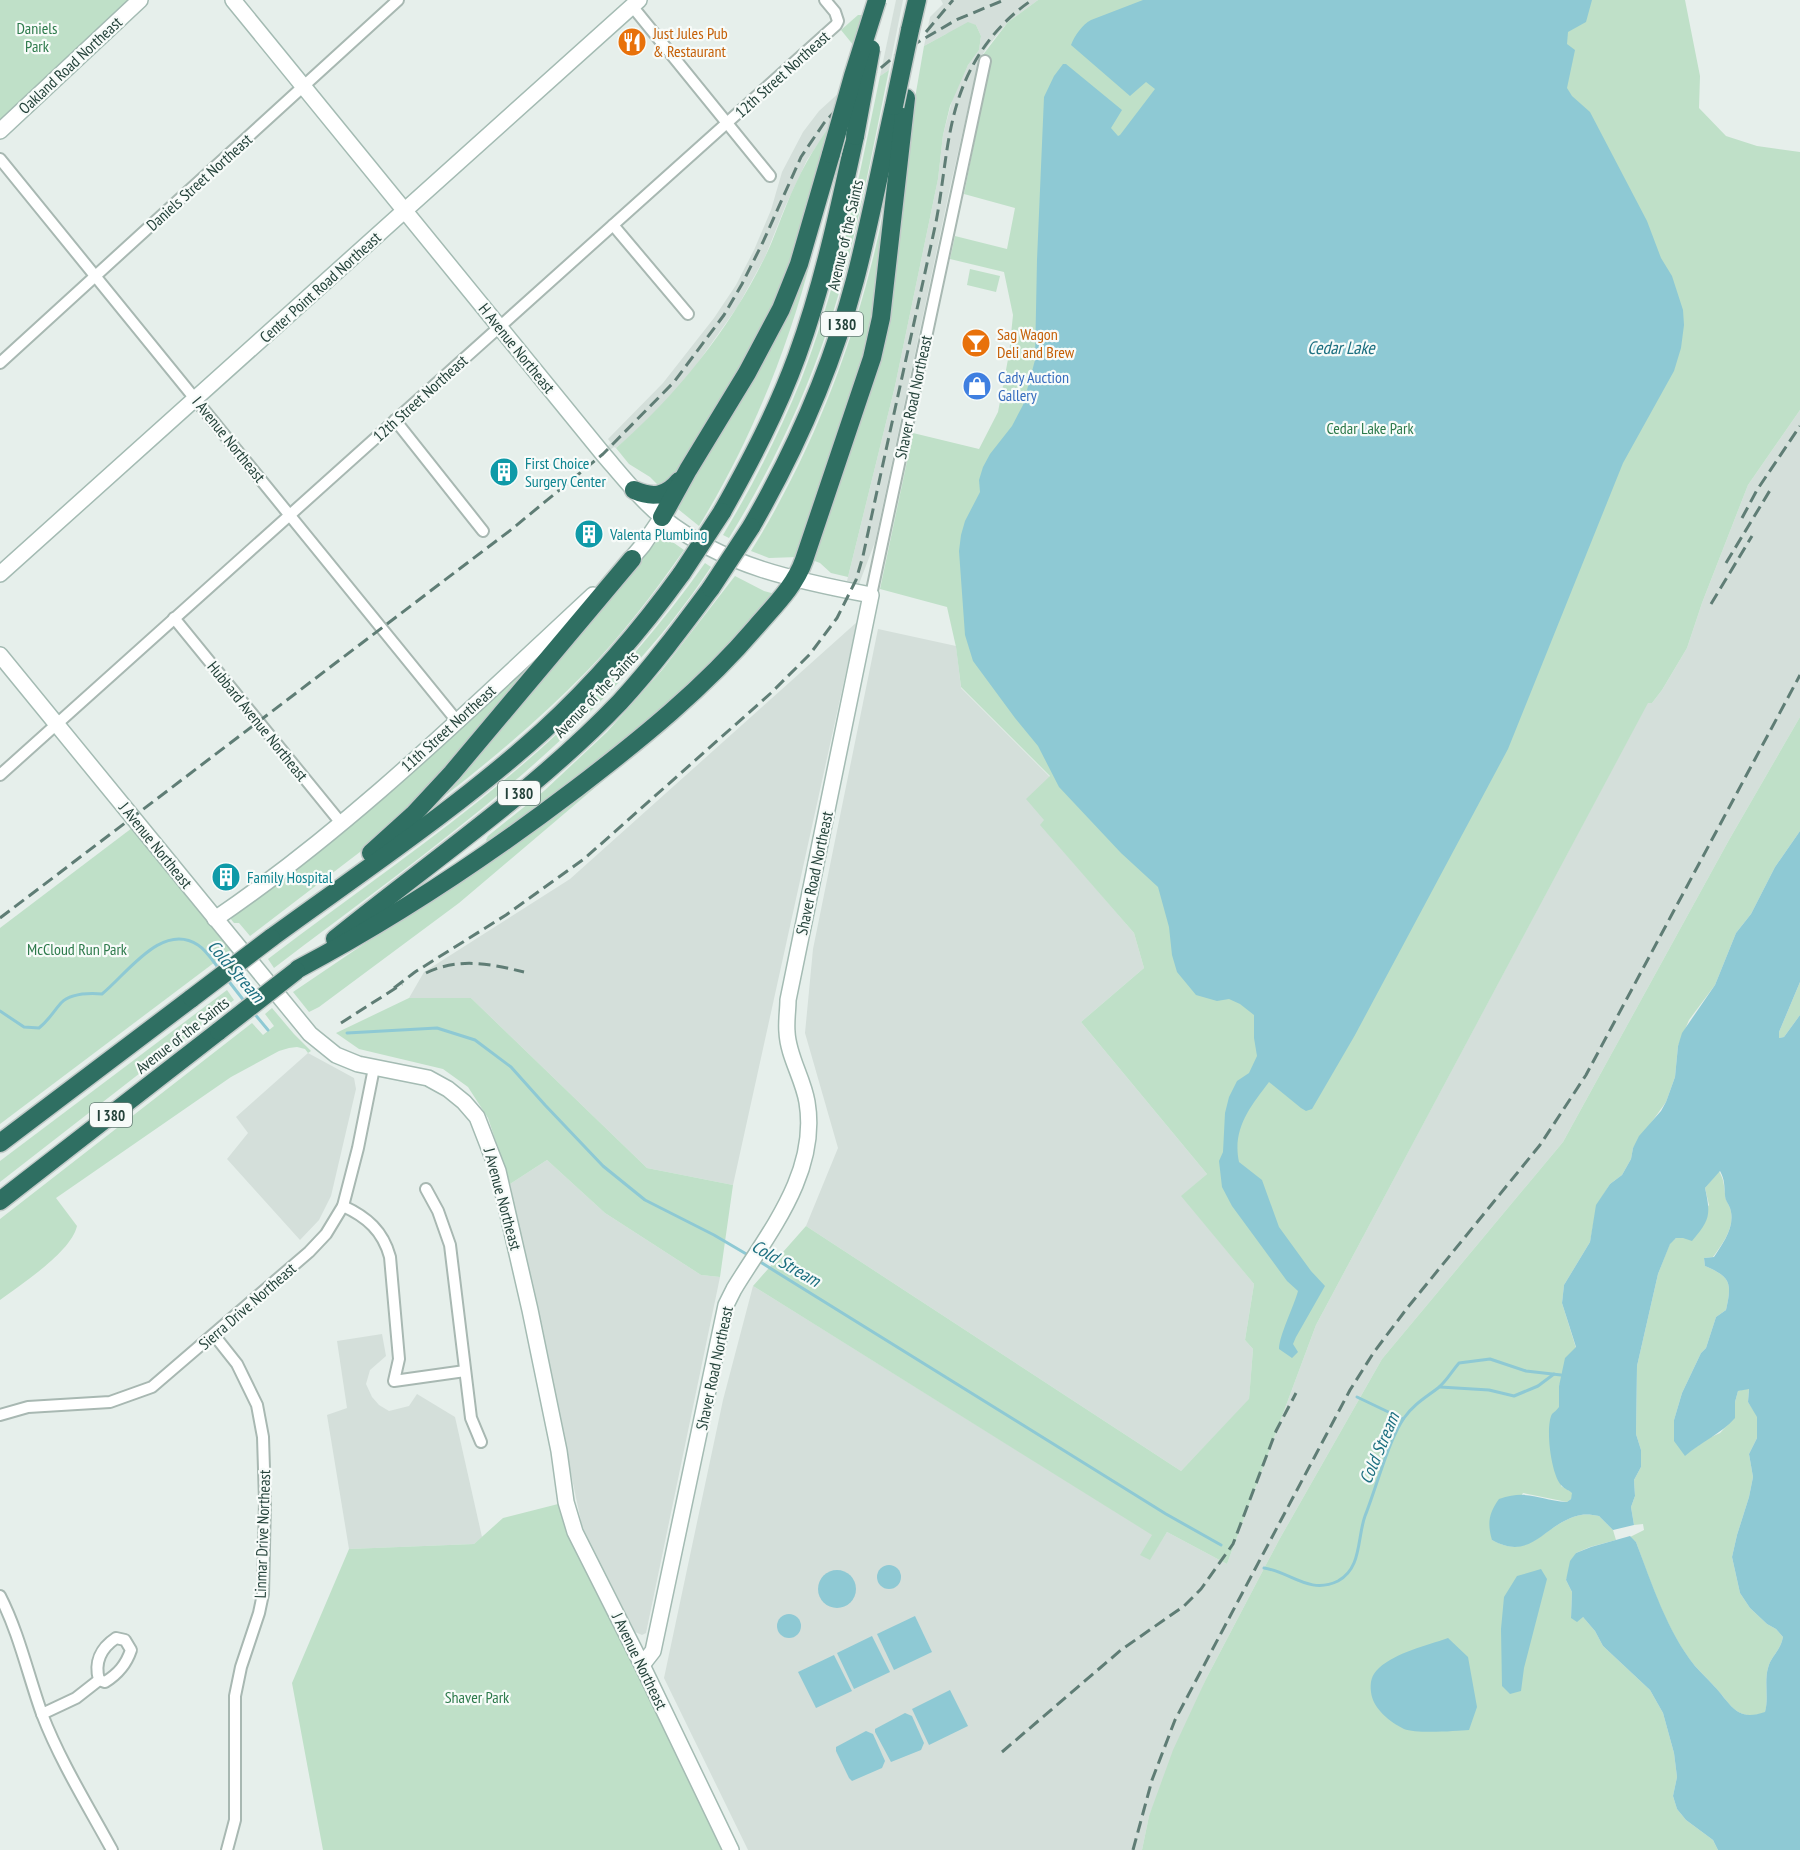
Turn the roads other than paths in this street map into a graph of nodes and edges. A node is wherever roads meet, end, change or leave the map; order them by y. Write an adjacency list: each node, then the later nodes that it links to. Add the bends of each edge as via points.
1 (140, 0): 12 (street, Oakland Road Northeast)
2 (233, 0): 9 (street, H Avenue Northeast)
3 (398, 0): 9 (street, Daniels Street Northeast)
4 (825, 0): 11 (street, 12th Street Northeast, via 835,12 836,25)
5 (878, 0): 23 (highway, bridge, via 799,264 781,309); 38 (highway, Avenue of the Saints / I 380, bridge, via 855,136 823,275 797,356 761,440 722,512 641,627 543,731 462,798)
6 (916, 0): 10 (highway, Avenue of the Saints / I 380, bridge)
7 (636, 3): 11 (street); 15 (street, Center Point Road Northeast)
8 (985, 62): 31 (street, Shaver Road Northeast)
9 (303, 86): 15 (street, H Avenue Northeast); 17 (street, Daniels Street Northeast)
10 (900, 102): 30 (highway, via 880,318 872,358); 40 (highway, Avenue of the Saints / I 380, bridge, via 857,271 812,407 751,527 711,588 641,678 566,754)
11 (727, 123): 14 (street); 16 (street, 12th Street Northeast)
12 (0, 131)
13 (0, 159): 17 (street, I Avenue Northeast)
14 (770, 176)
15 (405, 211): 19 (street, H Avenue Northeast); 21 (street, Center Point Road Northeast)
16 (613, 225): 18 (street); 19 (street, 12th Street Northeast)
17 (95, 276): 20 (street, Daniels Street Northeast); 21 (street, I Avenue Northeast)
18 (688, 314)
19 (500, 327): 22 (street, 12th Street Northeast); 24 (street, H Avenue Northeast)
20 (0, 363)
21 (195, 398): 25 (street, I Avenue Northeast); 29 (street, Center Point Road Northeast)
22 (395, 420): 25 (street, 12th Street Northeast); 27 (street)
23 (688, 470): 24 (highway, via 672,490 662,495); 26 (highway)
24 (634, 490): 26 (street, H Avenue Northeast)
25 (290, 514): 32 (street, 12th Street Northeast); 34 (street, I Avenue Northeast)
26 (662, 517): 28 (street, 11th Street Northeast); 30 (street, H Avenue Northeast, via 730,558)
27 (483, 531)
28 (632, 559): 34 (street, 11th Street Northeast); 38 (highway, via 433,794)
29 (0, 574)
30 (796, 579): 31 (street, H Avenue Northeast); 40 (highway, via 708,680 596,773 415,901)
31 (871, 595): 51 (street, Shaver Road Northeast, via 788,1000 787,1033 807,1102 805,1161 796,1185 724,1313 653,1651)
32 (174, 618): 35 (street, 12th Street Northeast); 37 (street, Hubbard Avenue Northeast)
33 (0, 655): 35 (street, J Avenue Northeast)
34 (457, 721): 37 (street, 11th Street Northeast)
35 (57, 723): 36 (street, 12th Street Northeast); 39 (street, J Avenue Northeast)
36 (0, 775)
37 (341, 824): 39 (street, 11th Street Northeast)
38 (313, 908): 42 (highway, Avenue of the Saints / I 380, bridge)
39 (215, 919): 41 (street, J Avenue Northeast, via 310,1034 336,1055)
40 (297, 970): 44 (highway, Avenue of the Saints / I 380, bridge)
41 (374, 1068): 45 (street, Sierra Drive Northeast); 51 (street, J Avenue Northeast, via 408,1072 448,1089 477,1117 486,1137 498,1171 530,1310 569,1512 575,1532)
42 (0, 1143)
43 (426, 1189): 47 (street, via 450,1245)
44 (0, 1201)
45 (343, 1206): 46 (street, Sierra Drive Northeast, via 309,1252); 47 (street, via 373,1224 390,1257 399,1359 394,1381)
46 (214, 1335): 48 (street, Sierra Drive Northeast, via 152,1387 134,1395 91,1405 28,1407); 55 (street, Linmar Drive Northeast, via 237,1364 257,1405 263,1437 265,1501 263,1594 235,1696 235,1820)
47 (465, 1371): 49 (street, via 471,1418)
48 (0, 1415)
49 (481, 1442)
50 (0, 1596): 53 (street)
51 (642, 1665): 56 (street, J Avenue Northeast)
52 (99, 1680): 53 (street, via 76,1698)
53 (42, 1714): 54 (street)
54 (112, 1850)
55 (227, 1850)
56 (731, 1850)

